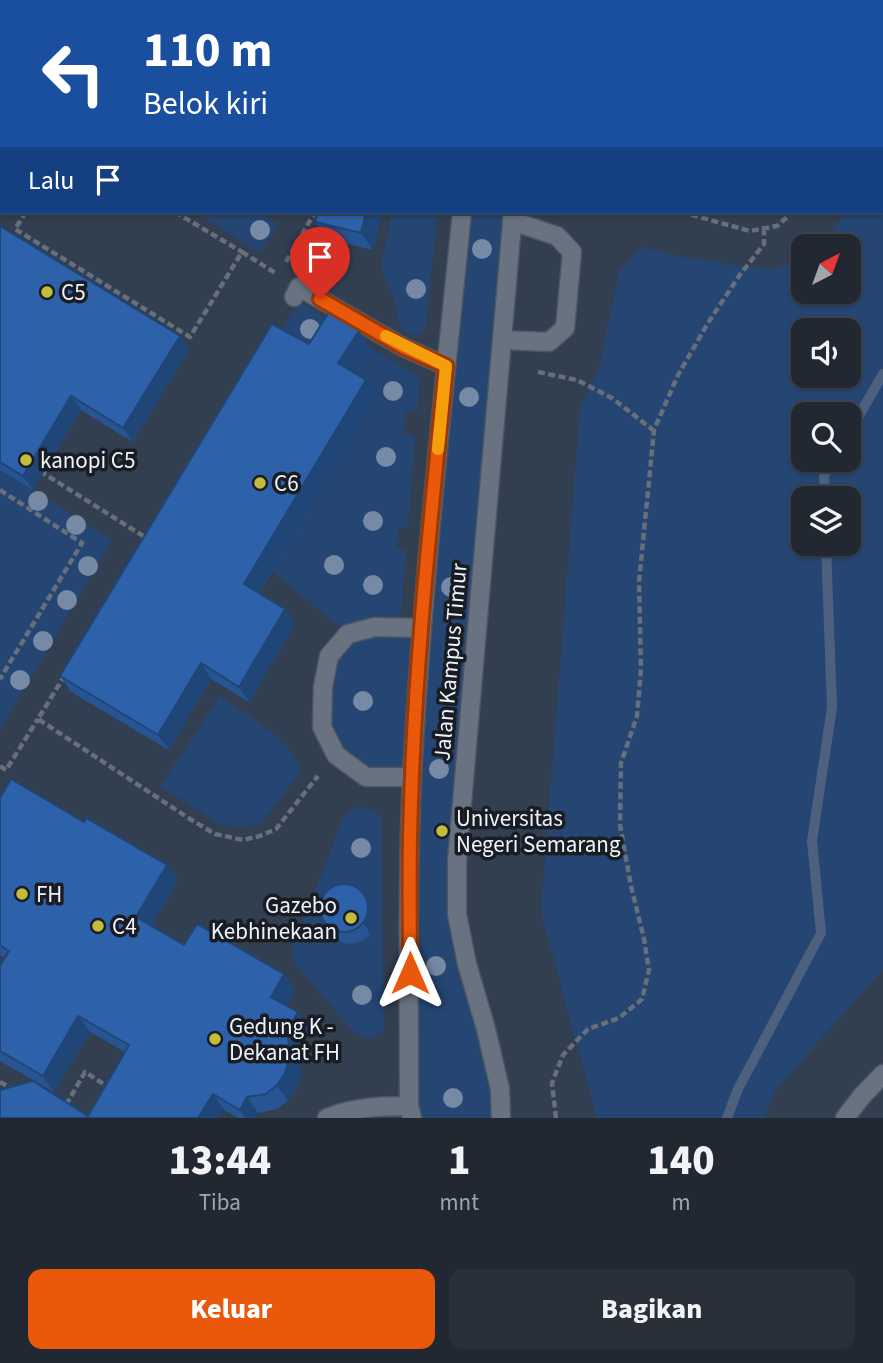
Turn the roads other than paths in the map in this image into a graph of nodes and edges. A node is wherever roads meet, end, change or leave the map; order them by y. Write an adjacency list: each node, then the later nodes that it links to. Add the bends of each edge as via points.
1 (462, 214): 5 (street, Jalan Kampus Timur)
2 (513, 216): 4 (street, Jalan Kampus Timur); 4 (street, via 558,236 572,252 565,328 549,342)
3 (294, 297): 5 (street, via 299,287 403,347)
4 (503, 340): 10 (street, Jalan Kampus Timur, via 457,861 457,914 500,1089)
5 (446, 366): 6 (street, Jalan Kampus Timur)
6 (422, 628): 7 (street, Jalan Kampus Timur); 7 (street, via 375,627 348,634 329,656 323,687 322,727 335,755 366,777)
7 (412, 777): 9 (street, Jalan Kampus Timur)
8 (883, 1074): 12 (street)
9 (411, 1112): 11 (street, via 387,1106 346,1110)
10 (499, 1116)
11 (327, 1118)
12 (845, 1118)

